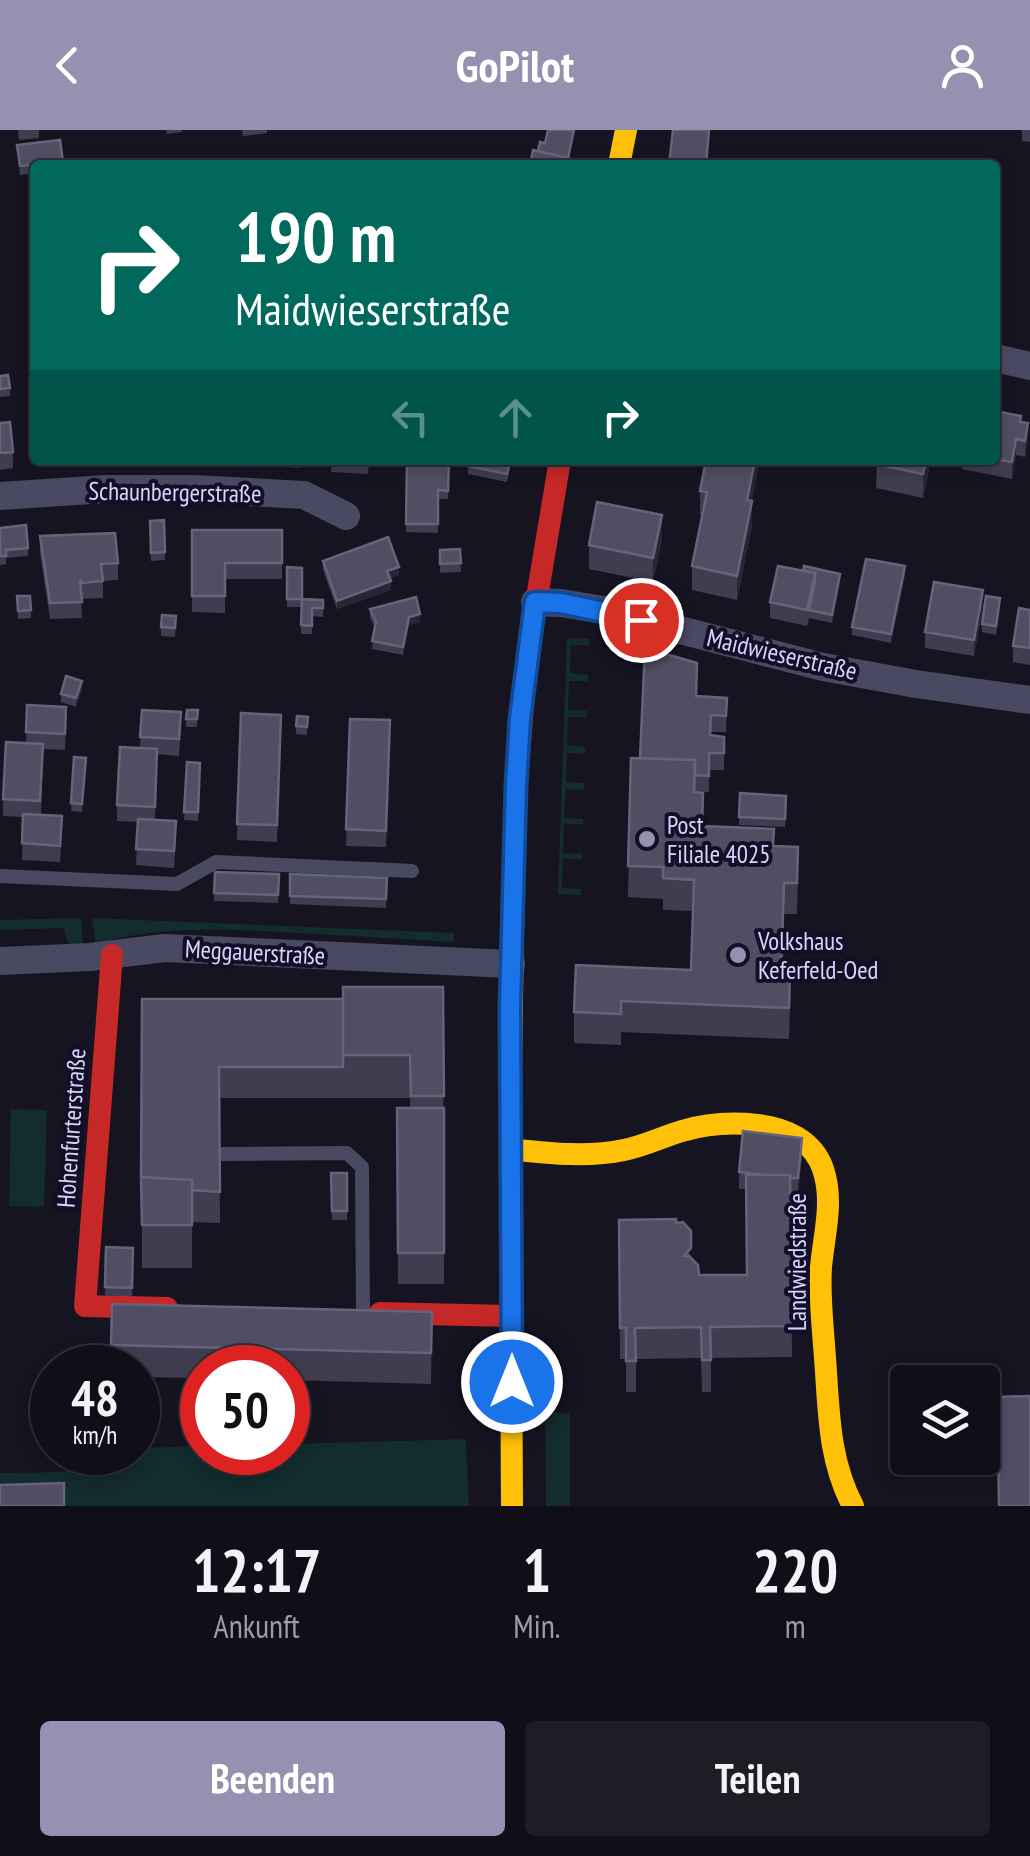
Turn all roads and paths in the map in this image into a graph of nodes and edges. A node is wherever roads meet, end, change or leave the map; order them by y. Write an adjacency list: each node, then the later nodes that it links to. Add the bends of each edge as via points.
1 (626, 130): 2 (street)
2 (620, 160)
3 (1000, 359): 4 (street)
4 (1030, 366)
5 (559, 465): 8 (street)
6 (0, 496): 7 (street, Schaunbergerstraße, via 106,489 304,494)
7 (346, 516)
8 (535, 602): 9 (street, Maidwieserstraße, via 603,610 823,667); 14 (street, via 520,719)
9 (1030, 700)
10 (412, 871): 11 (lane, via 216,862 177,884)
11 (0, 876)
12 (112, 955): 13 (street, Meggauerstraße); 14 (street, Meggauerstraße, via 164,948); 17 (street, Hohenfurterstraße, via 85,1306)
13 (0, 961)
14 (511, 964): 15 (street)
15 (510, 1149): 19 (street); 21 (street, Landwiedstraße, via 610,1152 704,1126 749,1125 778,1129 808,1144 827,1191 821,1292 833,1451)
16 (223, 1154): 18 (lane, via 347,1153 362,1166)
17 (194, 1308)
18 (355, 1312): 19 (street)
19 (511, 1316): 20 (street)
20 (512, 1506)
21 (853, 1506)

